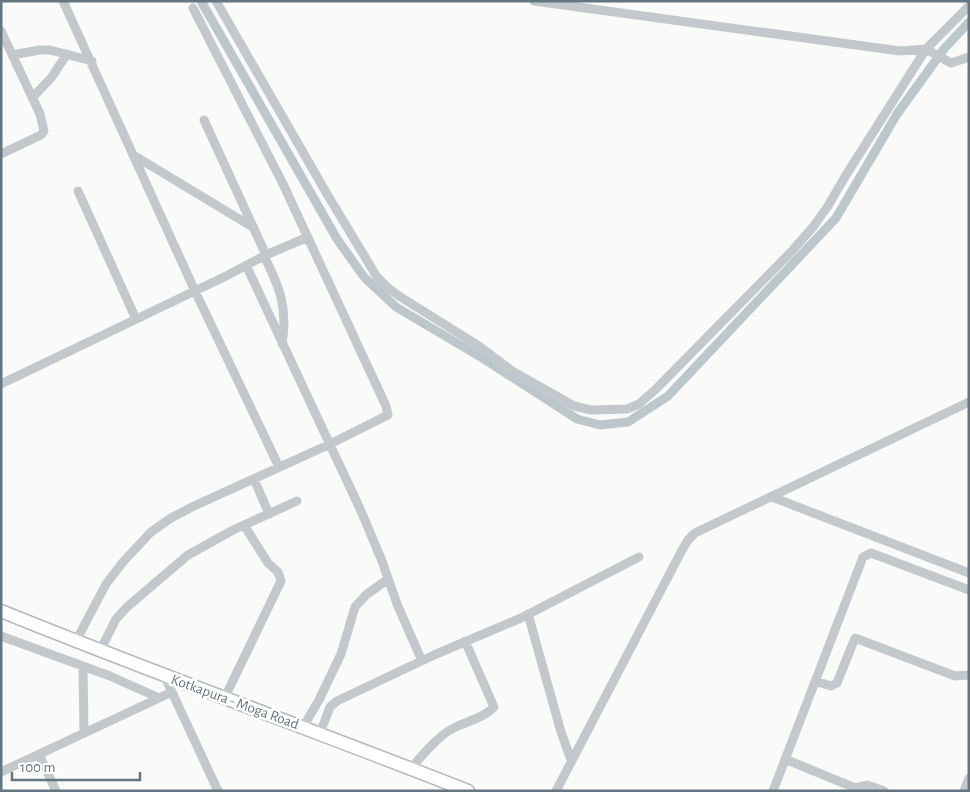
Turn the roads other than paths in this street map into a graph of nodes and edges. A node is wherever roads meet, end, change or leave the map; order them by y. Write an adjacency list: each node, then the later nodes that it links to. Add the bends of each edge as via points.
1 (63, 1): 11 (street)
2 (216, 1): 7 (street, via 327,194 386,287 526,379 563,401 591,410 627,409 639,404 791,252 828,206)
3 (534, 1): 7 (street, via 900,51)
4 (969, 6): 7 (street)
5 (193, 8): 18 (street)
6 (1, 31): 8 (street)
7 (928, 50): 10 (street, via 951,63)
8 (12, 54): 9 (street, via 40,50); 12 (street)
9 (67, 54): 11 (street); 12 (street, via 52,78)
10 (969, 57)
11 (92, 61): 15 (street)
12 (32, 98): 14 (street, via 44,131)
13 (204, 120): 17 (street)
14 (1, 154)
15 (135, 156): 17 (street); 21 (street)
16 (78, 191): 22 (street)
17 (254, 228): 19 (street)
18 (308, 237): 19 (street); 26 (street, via 388,411 384,418)
19 (265, 255): 20 (street); 23 (street, via 283,306 286,325)
20 (246, 265): 21 (street); 23 (street)
21 (195, 291): 22 (street); 27 (street)
22 (136, 319): 24 (street)
23 (282, 344): 26 (street)
24 (1, 384)
25 (969, 402): 29 (street)
26 (328, 445): 27 (street); 35 (street, via 361,511)
27 (279, 468): 28 (street)
28 (254, 479): 31 (street); 40 (street, via 194,506 151,532 106,584)
29 (772, 497): 34 (street); 56 (street, via 704,527 688,540)
30 (297, 501): 31 (street)
31 (269, 514): 32 (street)
32 (244, 525): 42 (street, via 188,555 158,578 116,619); 50 (street, via 281,581)
33 (639, 557): 38 (street)
34 (969, 573)
35 (388, 579): 43 (street); 51 (street, via 355,607 341,654)
36 (969, 590): 47 (street, via 884,557 866,554)
37 (1, 611): 40 (highway, Kotkapura - Moga Road)
38 (528, 614): 41 (street); 56 (street)
39 (1, 636): 44 (street)
40 (76, 641): 42 (highway, Kotkapura - Moga Road)
41 (465, 641): 43 (street); 57 (street, via 494,708 438,738)
42 (100, 650): 45 (highway, Kotkapura - Moga Road)
43 (422, 661): 53 (street, via 333,703)
44 (83, 666): 49 (street); 52 (street)
45 (164, 675): 48 (street); 50 (highway, Kotkapura - Moga Road)
46 (969, 675): 47 (street, via 955,676 855,638 837,683 831,686)
47 (815, 681): 55 (street)
48 (172, 692): 49 (street); 61 (street)
49 (159, 698): 52 (street)
50 (225, 698): 51 (highway, Kotkapura - Moga Road)
51 (303, 727): 53 (highway, Kotkapura - Moga Road)
52 (84, 733): 54 (street)
53 (320, 733): 57 (highway, Kotkapura - Moga Road)
54 (39, 754): 58 (street); 60 (street)
55 (785, 759): 64 (street); 65 (street, via 855,788 867,785)
56 (572, 760): 63 (street)
57 (411, 768): 62 (highway, Kotkapura - Moga Road)
58 (1, 772)
59 (969, 778): 66 (street)
60 (56, 791)
61 (218, 791)
62 (468, 791)
63 (556, 791)
64 (773, 791)
65 (884, 791)
66 (964, 791)

